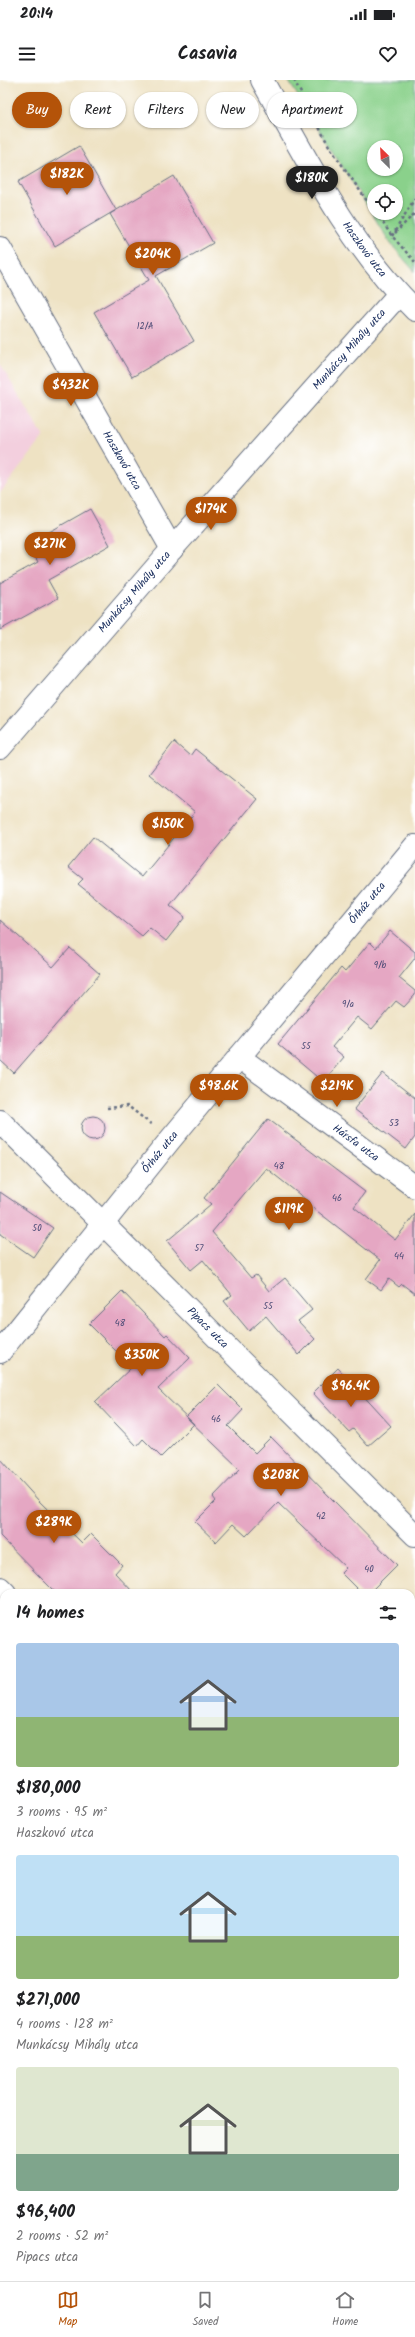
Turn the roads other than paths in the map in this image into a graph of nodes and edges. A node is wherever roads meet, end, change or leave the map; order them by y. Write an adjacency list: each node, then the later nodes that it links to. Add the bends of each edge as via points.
1 (262, 80): 3 (street, Haszkovó utca, via 356,240)
2 (0, 248): 5 (street, Haszkovó utca)
3 (400, 294): 4 (street, Haszkovó utca); 5 (street, Munkácsy Mihály utca)
4 (415, 310)
5 (172, 549): 6 (street, Munkácsy Mihály utca)
6 (0, 748)
7 (415, 846): 8 (street, Őrház utca)
8 (239, 1056): 10 (street, Hársfa utca); 11 (street, Őrház utca)
9 (0, 1121): 11 (street, Pipacs utca)
10 (415, 1187)
11 (103, 1224): 12 (street, Őrház utca); 13 (street, Pipacs utca)
12 (0, 1352)
13 (415, 1536)

